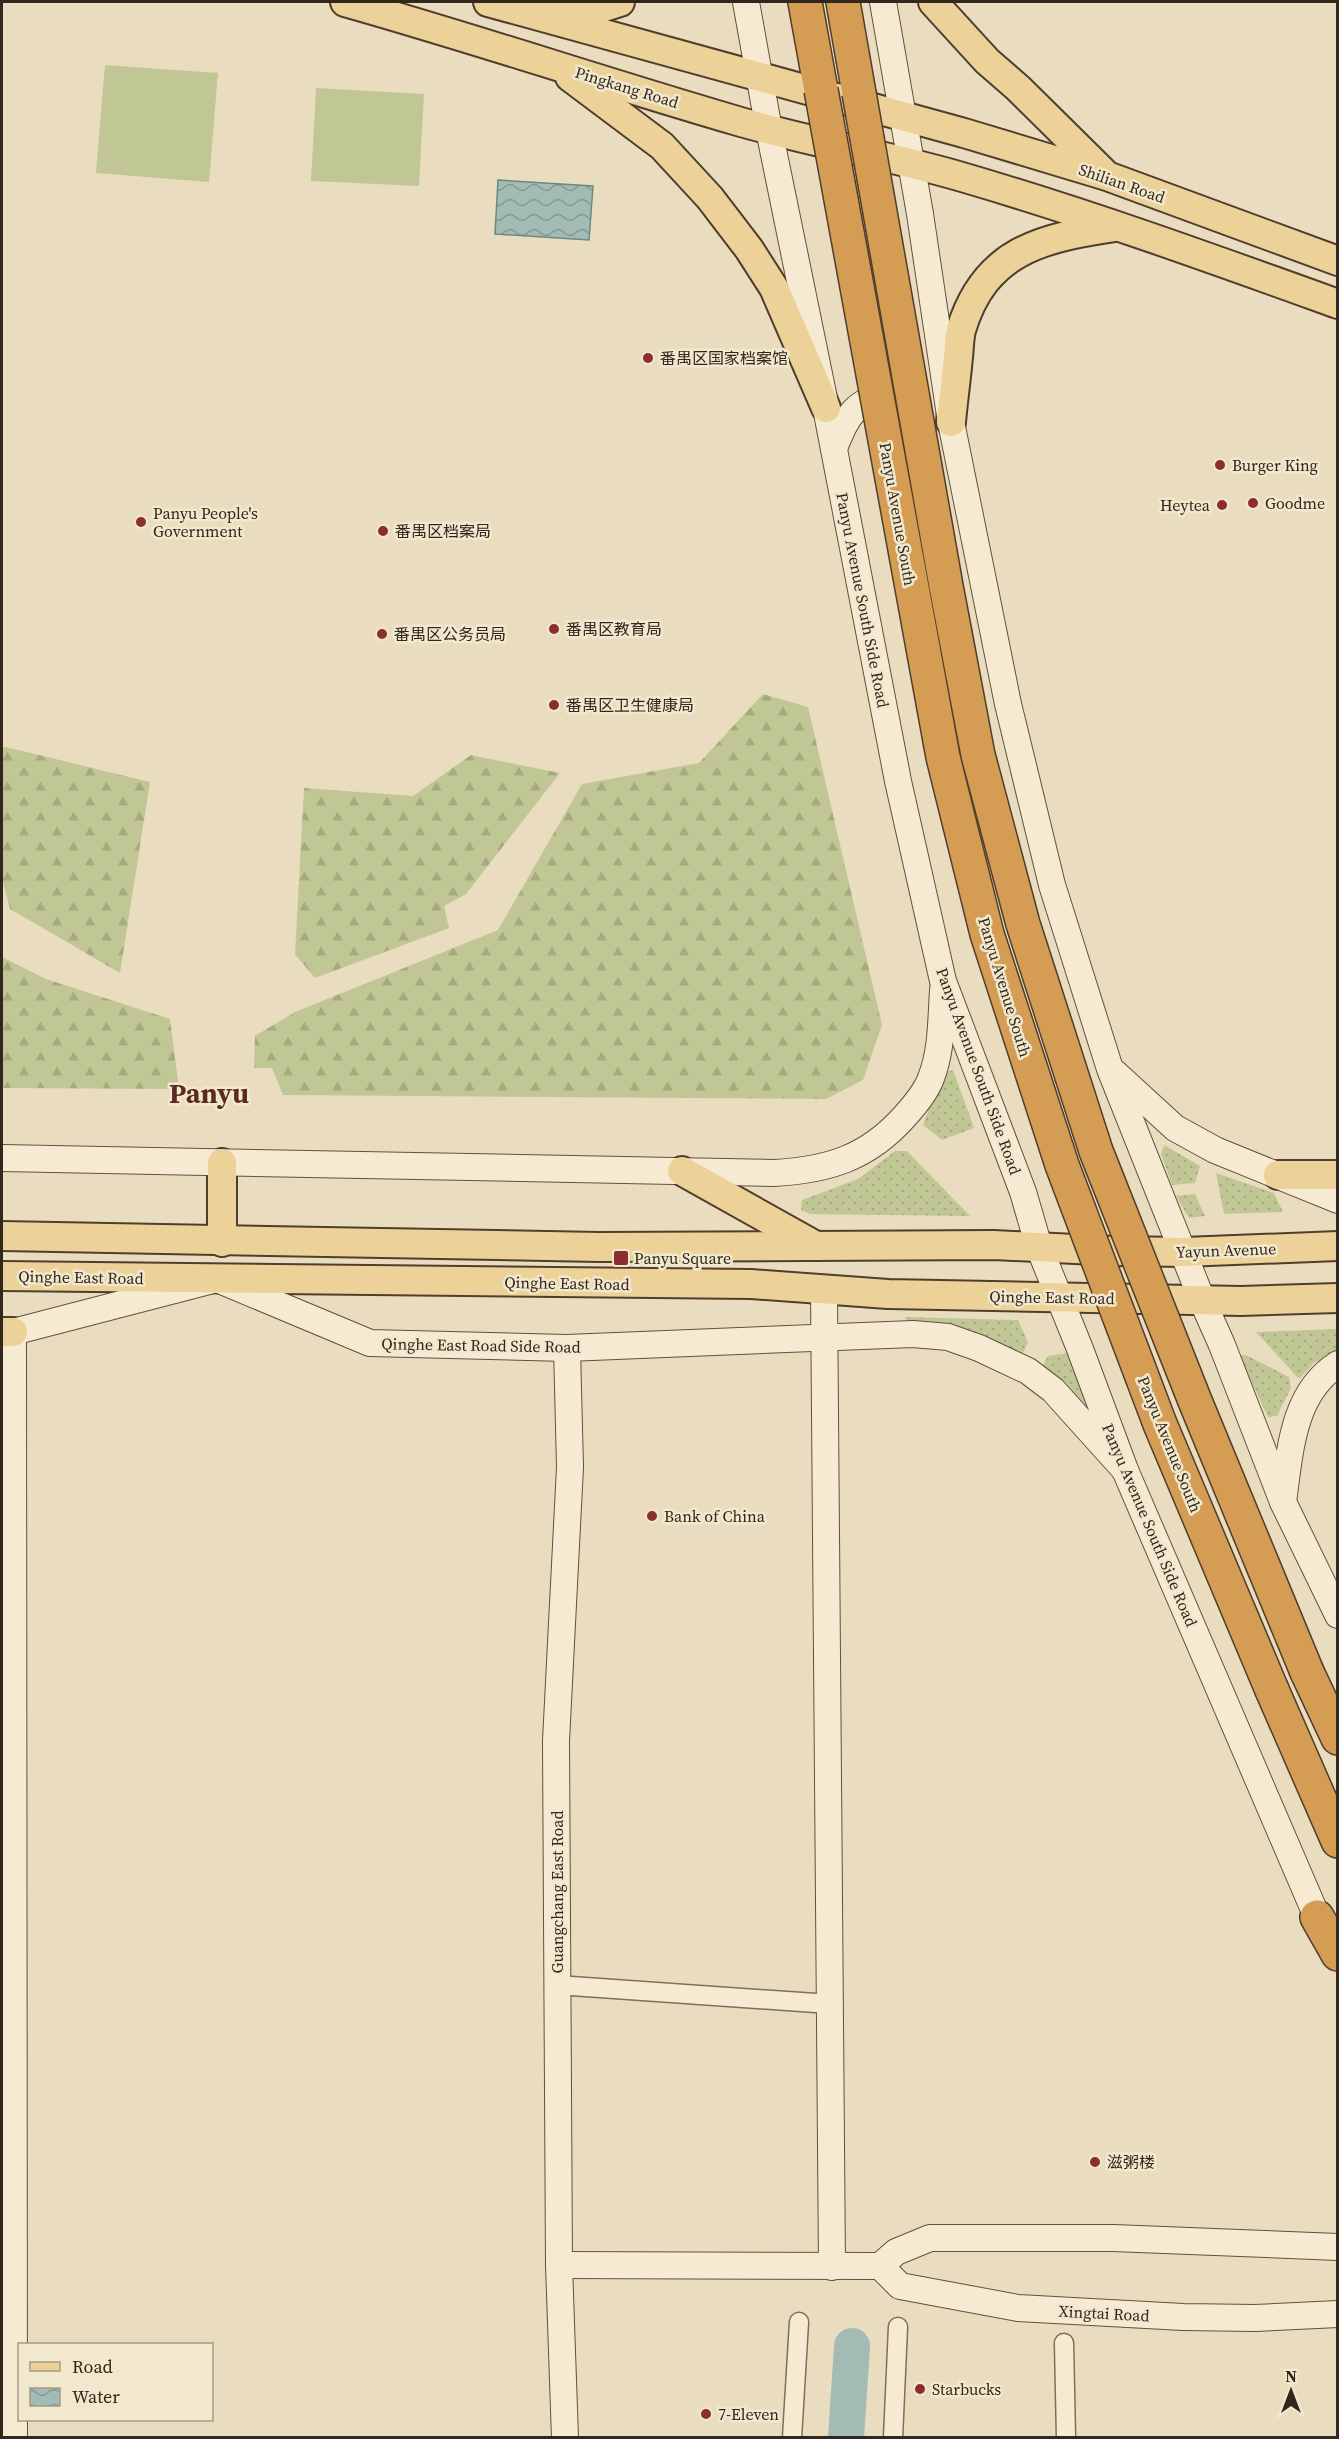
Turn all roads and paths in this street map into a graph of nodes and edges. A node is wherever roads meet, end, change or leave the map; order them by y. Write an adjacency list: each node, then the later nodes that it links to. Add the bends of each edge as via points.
1 (345, 2): 12 (main road, Pingkang Road)
2 (488, 2): 10 (main road)
3 (620, 2): 10 (main road)
4 (746, 2): 13 (main road, Panyu Avenue South Side Road)
5 (805, 2): 52 (highway, Panyu Avenue South, bridge, via 943,757 987,934 1066,1176 1160,1424)
6 (843, 2): 51 (highway, bridge, via 978,755 1023,924 1096,1151 1195,1401)
7 (883, 2): 11 (main road)
8 (897, 2): 11 (street)
9 (933, 2): 17 (main road, via 987,61)
10 (542, 17): 12 (main road); 13 (main road)
11 (888, 28): 14 (main road)
12 (543, 61): 15 (main road, Pingkang Road); 21 (main road, via 662,146 710,198 774,288)
13 (759, 78): 14 (main road); 15 (main road, Panyu Avenue South Side Road)
14 (902, 117): 16 (main road); 17 (main road, Shilian Road)
15 (769, 130): 16 (main road, Pingkang Road); 21 (main road, Panyu Avenue South Side Road)
16 (911, 164): 18 (main road); 22 (main road)
17 (1107, 176): 19 (main road, Shilian Road)
18 (1121, 227): 20 (main road); 22 (main road, via 1068,234 1029,247 994,269 975,297 961,331)
19 (1338, 261)
20 (1338, 304)
21 (826, 408): 23 (main road, Panyu Avenue South Side Road)
22 (951, 422): 23 (main road, via 925,396 892,391 867,400 847,417); 25 (main road, via 1008,704 1049,874)
23 (834, 448): 24 (main road, Panyu Avenue South Side Road, via 898,781)
24 (943, 981): 28 (main road, via 939,1050 931,1079 916,1103 876,1143 846,1160 802,1172); 36 (main road, Panyu Avenue South Side Road, via 1023,1192)
25 (1110, 1069): 29 (main road, via 1175,1128 1215,1150); 37 (main road)
26 (2, 1158): 27 (main road)
27 (222, 1163): 28 (main road); 33 (main road)
28 (682, 1171): 35 (main road)
29 (1278, 1174): 30 (main road); 31 (main road)
30 (1338, 1175)
31 (1338, 1200)
32 (2, 1236): 33 (main road)
33 (222, 1242): 35 (main road)
34 (1338, 1246): 37 (main road, Yayun Avenue)
35 (818, 1247): 36 (main road)
36 (1039, 1247): 37 (main road, Yayun Avenue); 41 (main road, Panyu Avenue South Side Road)
37 (1184, 1252): 43 (main road)
38 (2, 1276): 39 (main road, Qinghe East Road)
39 (217, 1280): 40 (main road, Qinghe East Road, via 751,1284); 44 (main road); 46 (main road, Qinghe East Road Side Road, via 370,1342)
40 (824, 1290): 41 (main road, Qinghe East Road); 45 (main road)
41 (1060, 1296): 43 (main road, Qinghe East Road); 48 (main road, Panyu Avenue South Side Road)
42 (1338, 1298): 43 (main road)
43 (1202, 1300): 49 (main road)
44 (7, 1332): 58 (main road)
45 (823, 1337): 46 (main road, Qinghe East Road Side Road); 48 (main road, Qinghe East Road Side Road, via 913,1334 948,1337 979,1348 1028,1371 1053,1390); 57 (main road)
46 (567, 1348): 56 (main road, Guangchang East Road, via 570,1467 556,1741)
47 (1338, 1364): 49 (main road, via 1310,1390 1302,1407 1294,1430)
48 (1125, 1470): 53 (main road, Panyu Avenue South Side Road)
49 (1283, 1502): 50 (main road)
50 (1338, 1615)
51 (1338, 1738)
52 (1338, 1841)
53 (1317, 1917): 54 (highway); 55 (main road, Panyu Avenue South Side Road)
54 (1338, 1953)
55 (1338, 1967)
56 (557, 1985): 57 (street); 60 (main road, Guangchang East Road)
57 (830, 2004): 62 (main road)
58 (7, 2124): 63 (main road)
59 (1338, 2247): 61 (main road, via 1113,2238 930,2238 897,2252)
60 (559, 2265): 62 (main road); 69 (main road, Guangchang East Road)
61 (880, 2266): 62 (main road); 64 (main road, Xingtai Road, via 900,2286 1018,2308 1183,2317)
62 (832, 2267)
63 (7, 2268): 68 (main road)
64 (1338, 2314)
65 (799, 2322): 70 (street)
66 (898, 2327): 71 (street)
67 (1064, 2343): 72 (street)
68 (14, 2438)
69 (565, 2438)
70 (792, 2438)
71 (893, 2438)
72 (1066, 2438)

